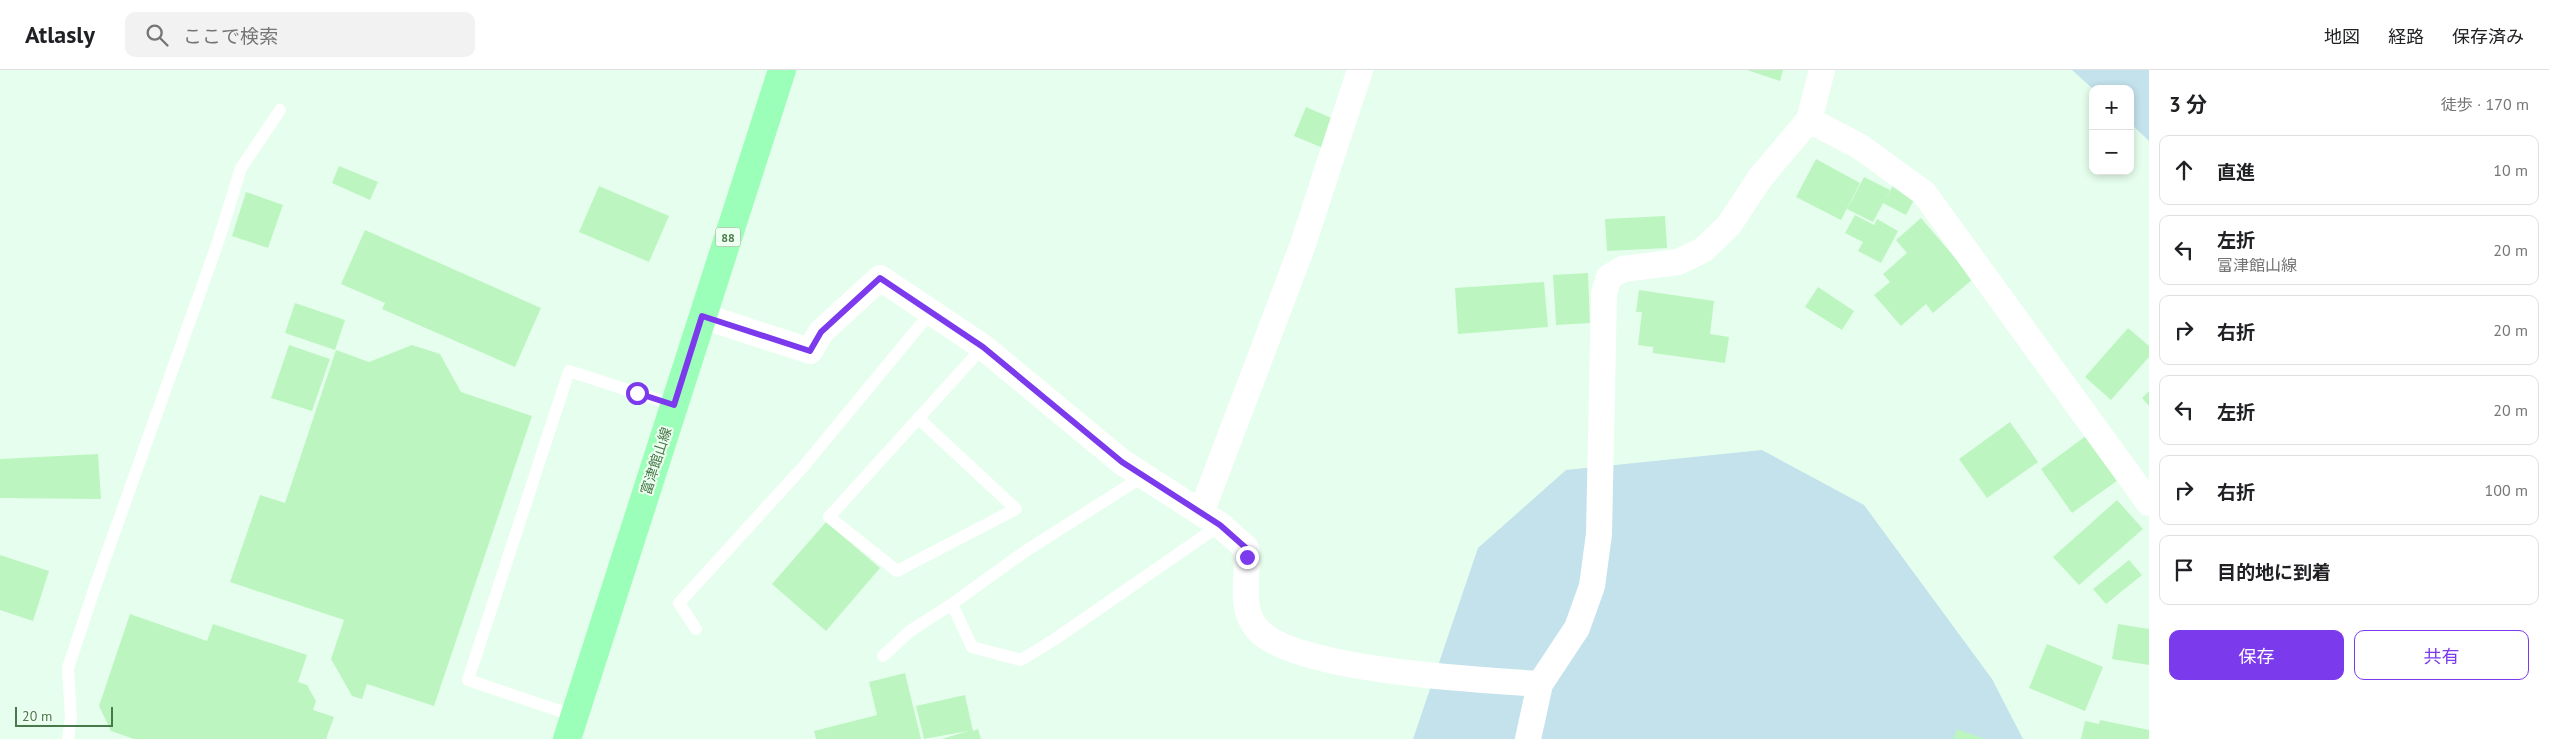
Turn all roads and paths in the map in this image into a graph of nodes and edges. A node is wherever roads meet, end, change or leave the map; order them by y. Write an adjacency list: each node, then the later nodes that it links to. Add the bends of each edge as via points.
1 (782, 70): 7 (main road, 富津館山線 / 88)
2 (1360, 70): 13 (street)
3 (1822, 70): 5 (street)
4 (280, 110): 19 (lane, via 241,168 68,668 71,717)
5 (1809, 120): 12 (street, via 1859,146 1924,193); 17 (street, via 1760,178 1729,225 1703,250 1678,262 1623,269 1609,277 1604,294 1599,534 1592,586 1577,628)
6 (931, 312): 7 (street, via 880,278 821,332 810,351); 8 (street); 15 (lane, via 803,468 679,603)
7 (702, 316): 9 (main road, 富津館山線 / 88)
8 (983, 347): 10 (lane); 11 (street)
9 (674, 405): 18 (main road, 富津館山線 / 88); 18 (lane, via 569,371 468,680)
10 (918, 418): 10 (lane, via 829,517 896,571 1016,509)
11 (1142, 477): 13 (street); 14 (lane, via 1024,552)
12 (2149, 503)
13 (1210, 519): 14 (lane, via 1055,639 1021,660 972,647); 17 (street, via 1246,548 1245,604 1259,630 1279,645 1314,656 1440,678)
14 (952, 604): 16 (lane, via 910,631)
15 (696, 629)
16 (883, 656)
17 (1540, 684): 20 (street)
18 (571, 727)
19 (68, 739)
20 (1528, 739)

